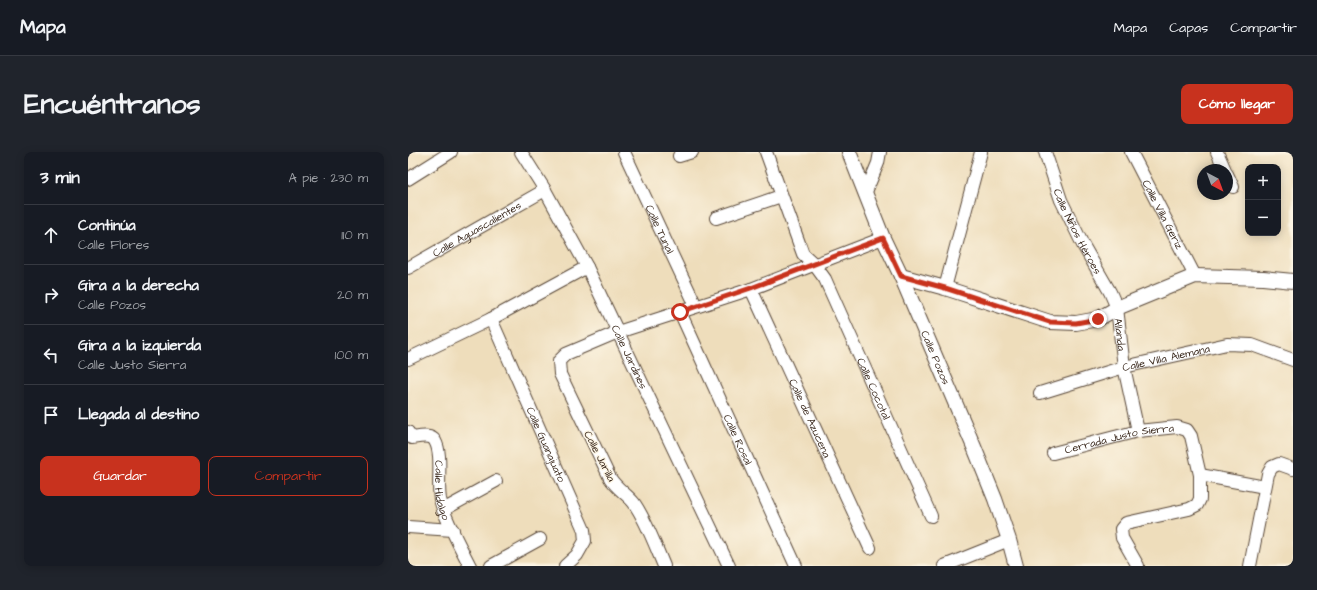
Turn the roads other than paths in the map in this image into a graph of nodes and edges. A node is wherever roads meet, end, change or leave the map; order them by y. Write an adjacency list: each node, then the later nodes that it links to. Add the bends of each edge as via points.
1 (451, 152): 14 (street)
2 (521, 152): 15 (street, Calle Jardines)
3 (624, 152): 28 (street, Calle Tunal)
4 (692, 152): 12 (street)
5 (766, 152): 17 (street, Calle Cocotal)
6 (849, 152): 16 (street, Calle Pozos)
7 (880, 152): 16 (street)
8 (981, 152): 27 (street)
9 (1045, 152): 29 (street, Calle Niños Héroes, via 1061,200 1082,245)
10 (1131, 152): 24 (street, Calle Villa Geriz)
11 (1217, 152): 13 (street)
12 (679, 156)
13 (1222, 164)
14 (408, 179)
15 (545, 190): 21 (street, Calle Jardines); 22 (street, Calle Aguascalientes)
16 (865, 194): 19 (street, Calle Pozos)
17 (781, 196): 18 (street); 20 (street, Calle Cocotal, via 803,254)
18 (716, 218)
19 (883, 238): 20 (street); 23 (street, Calle Pozos)
20 (814, 264): 26 (street); 45 (street, Calle Cocotal, via 825,279)
21 (587, 266): 31 (street); 32 (street, Calle Jardines)
22 (408, 268)
23 (901, 276): 27 (street); 49 (street, Calle Pozos, via 996,499)
24 (1195, 276): 25 (street); 29 (street)
25 (1293, 281)
26 (751, 288): 28 (street); 50 (street, Calle de Azucena)
27 (945, 288): 29 (street, via 1050,322 1076,323 1098,319)
28 (696, 306): 30 (street)
29 (1117, 308): 35 (street, Allanda)
30 (680, 312): 32 (street); 56 (street, Calle Rosal)
31 (490, 319): 33 (street); 53 (street, Calle Guanajuato, via 584,530 585,541)
32 (618, 332): 54 (street, Calle Jarilla, via 566,354 559,361 560,374 610,478 639,512); 55 (street, Calle Jardines)
33 (408, 359)
34 (1293, 360): 35 (street, Calle Villa Alemana, via 1252,345 1227,344)
35 (1124, 368): 36 (street, Calle Villa Alemana); 37 (street, Allanda)
36 (1040, 393)
37 (1138, 430): 39 (street, Cerrada Justo Sierra); 41 (street, Cerrada Justo Sierra, via 1177,427 1187,430 1191,436)
38 (408, 432): 44 (street, Calle Hidalgo, via 412,438 430,437 435,440)
39 (1053, 454)
40 (1293, 469): 43 (street, via 1279,464 1272,467)
41 (1200, 475): 43 (street); 59 (street, via 1200,499 1196,505 1126,523 1121,529 1122,538)
42 (496, 481): 44 (street)
43 (1265, 487): 60 (street)
44 (443, 510): 47 (street, Calle Hidalgo)
45 (931, 516)
46 (408, 527): 47 (street)
47 (453, 530): 51 (street, Calle Hidalgo)
48 (540, 538): 52 (street)
49 (1009, 540): 57 (street); 58 (street, Calle Pozos)
50 (870, 548)
51 (470, 566)
52 (491, 566)
53 (565, 566)
54 (664, 566)
55 (729, 566)
56 (796, 566)
57 (944, 566)
58 (1016, 566)
59 (1138, 566)
60 (1250, 566)

